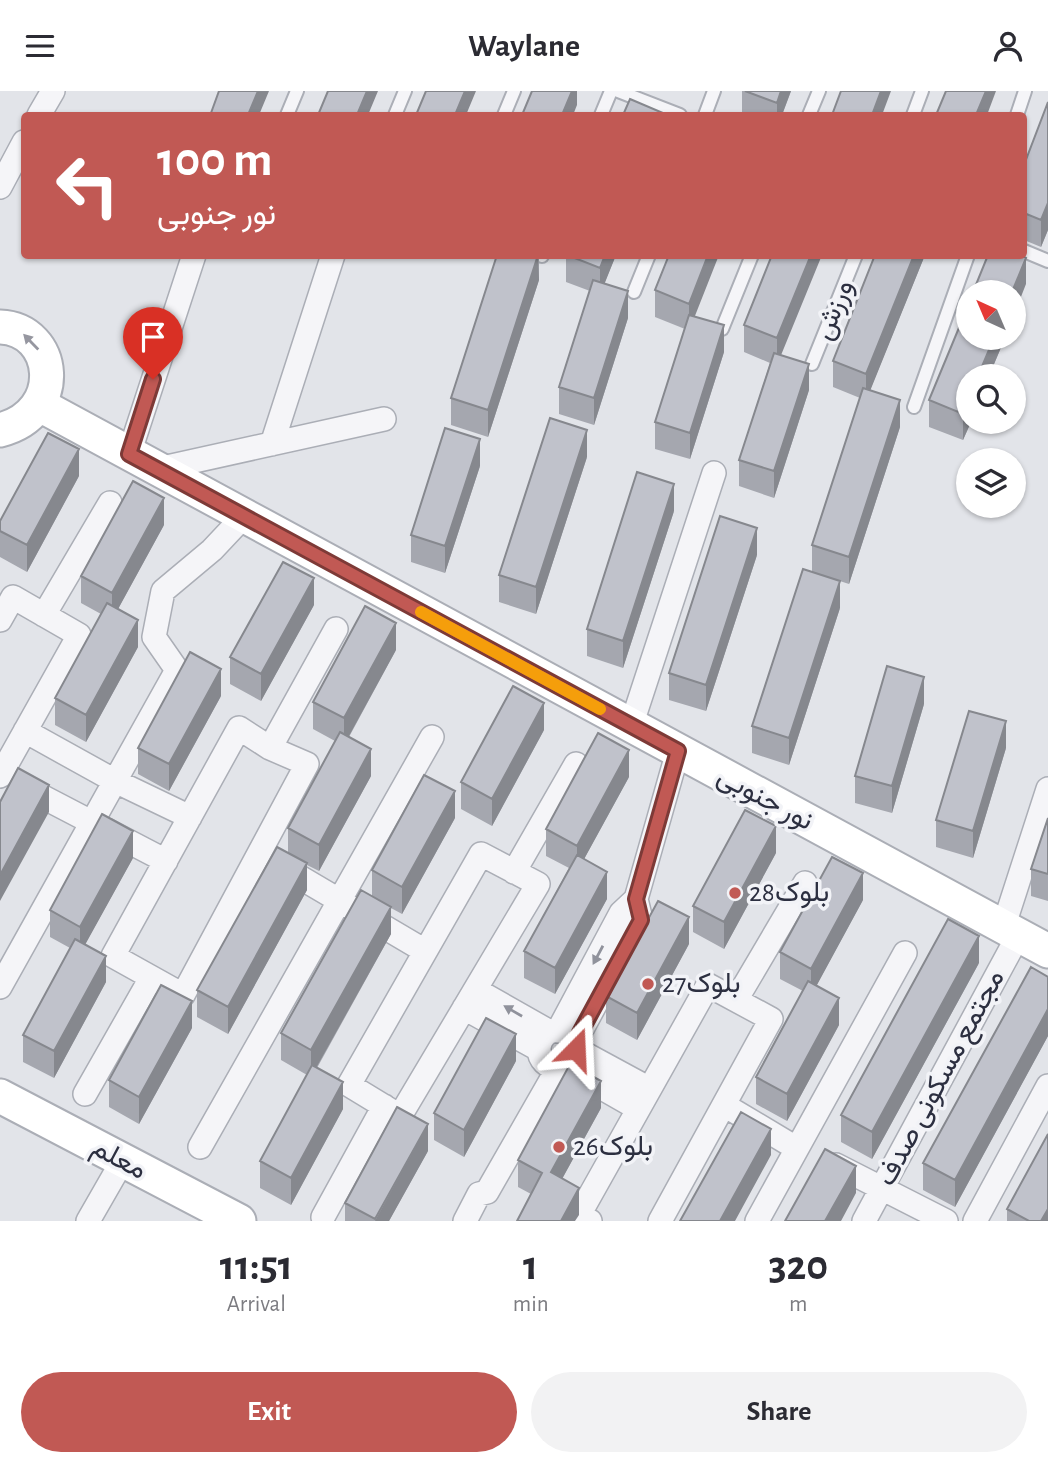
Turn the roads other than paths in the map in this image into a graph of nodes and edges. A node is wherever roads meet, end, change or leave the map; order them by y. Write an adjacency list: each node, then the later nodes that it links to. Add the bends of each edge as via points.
1 (52, 91): 11 (street)
2 (297, 91): 12 (lane)
3 (405, 91): 13 (lane)
4 (514, 91): 14 (lane)
5 (611, 91): 15 (lane)
6 (618, 91): 16 (lane)
7 (714, 91): 17 (lane)
8 (819, 91): 18 (lane)
9 (922, 91): 19 (lane)
10 (1025, 91): 20 (lane)
11 (41, 112)
12 (288, 112)
13 (396, 112)
14 (504, 112)
15 (602, 112)
16 (672, 112)
17 (706, 112)
18 (810, 112)
19 (914, 112)
20 (1018, 112)
21 (21, 148): 22 (street)
22 (0, 187)
23 (1027, 252): 30 (lane)
24 (193, 259): 40 (street)
25 (332, 259): 39 (street)
26 (647, 259): 31 (lane)
27 (750, 259): 33 (lane)
28 (854, 259): 34 (lane, ورزش)
29 (967, 259): 36 (lane)
30 (1048, 261)
31 (634, 292)
32 (0, 327): 35 (main road, one-way to 32, via 46,390 43,357 21,333)
33 (722, 329)
34 (812, 364)
35 (40, 405): 38 (main road, via 29,418); 40 (main road, نور جنوبی)
36 (914, 407)
37 (384, 419): 39 (street)
38 (0, 430)
39 (272, 444): 41 (street)
40 (129, 454): 41 (main road, نور جنوبی)
41 (158, 469): 44 (main road, نور جنوبی)
42 (714, 473): 48 (street)
43 (110, 503): 45 (street)
44 (244, 516): 48 (main road, نور جنوبی); 55 (street, via 212,550 163,590 154,637 177,670)
45 (44, 615): 46 (street, via 13,597); 49 (street, via 79,635)
46 (0, 620)
47 (337, 629): 51 (street)
48 (631, 726): 52 (main road, نور جنوبی)
49 (25, 730): 54 (street); 55 (street)
50 (432, 737): 63 (street)
51 (270, 748): 57 (street, via 239,728); 68 (street, via 307,764 183,995)
52 (678, 751): 64 (main road, نور جنوبی); 72 (street, via 636,899 621,913)
53 (576, 764): 61 (street)
54 (0, 775): 58 (street)
55 (115, 781): 57 (street); 58 (street)
56 (1048, 789): 64 (street, مجتمع مسکونی صدف)
57 (190, 817): 59 (street)
58 (92, 822): 59 (street); 69 (street)
59 (166, 861): 68 (street, via 113,956)
60 (286, 869): 63 (street)
61 (514, 871): 65 (street, via 481,854); 70 (street, via 538,884)
62 (805, 883): 71 (street)
63 (341, 901): 65 (street); 80 (street)
64 (1010, 932): 66 (main road, نور جنوبی); 84 (street, مجتمع مسکونی صدف)
65 (425, 951): 77 (street, via 349,1086)
66 (1048, 951)
67 (905, 953): 81 (street)
68 (151, 978): 75 (street)
69 (0, 987)
70 (470, 999): 72 (street); 77 (street, via 400,1116)
71 (736, 1000): 74 (street, via 708,985); 78 (street, via 771,1019)
72 (558, 1050): 74 (street); 79 (street); 88 (street, via 487,1192 479,1194)
73 (1048, 1086): 94 (street)
74 (648, 1088): 79 (street)
75 (85, 1094)
76 (0, 1096): 82 (main road, معلم)
77 (384, 1105): 85 (street)
78 (724, 1105): 81 (street); 90 (street)
79 (637, 1108): 89 (street, via 579,1215)
80 (200, 1147)
81 (796, 1148): 91 (street)
82 (123, 1160): 86 (street); 87 (main road, معلم)
83 (836, 1165): 84 (street)
84 (882, 1188): 92 (street, مجتمع مسکونی صدف); 93 (street)
85 (323, 1217)
86 (88, 1221)
87 (239, 1221)
88 (465, 1221)
89 (590, 1221)
90 (660, 1221)
91 (757, 1221)
92 (864, 1221)
93 (947, 1221)
94 (975, 1221)

